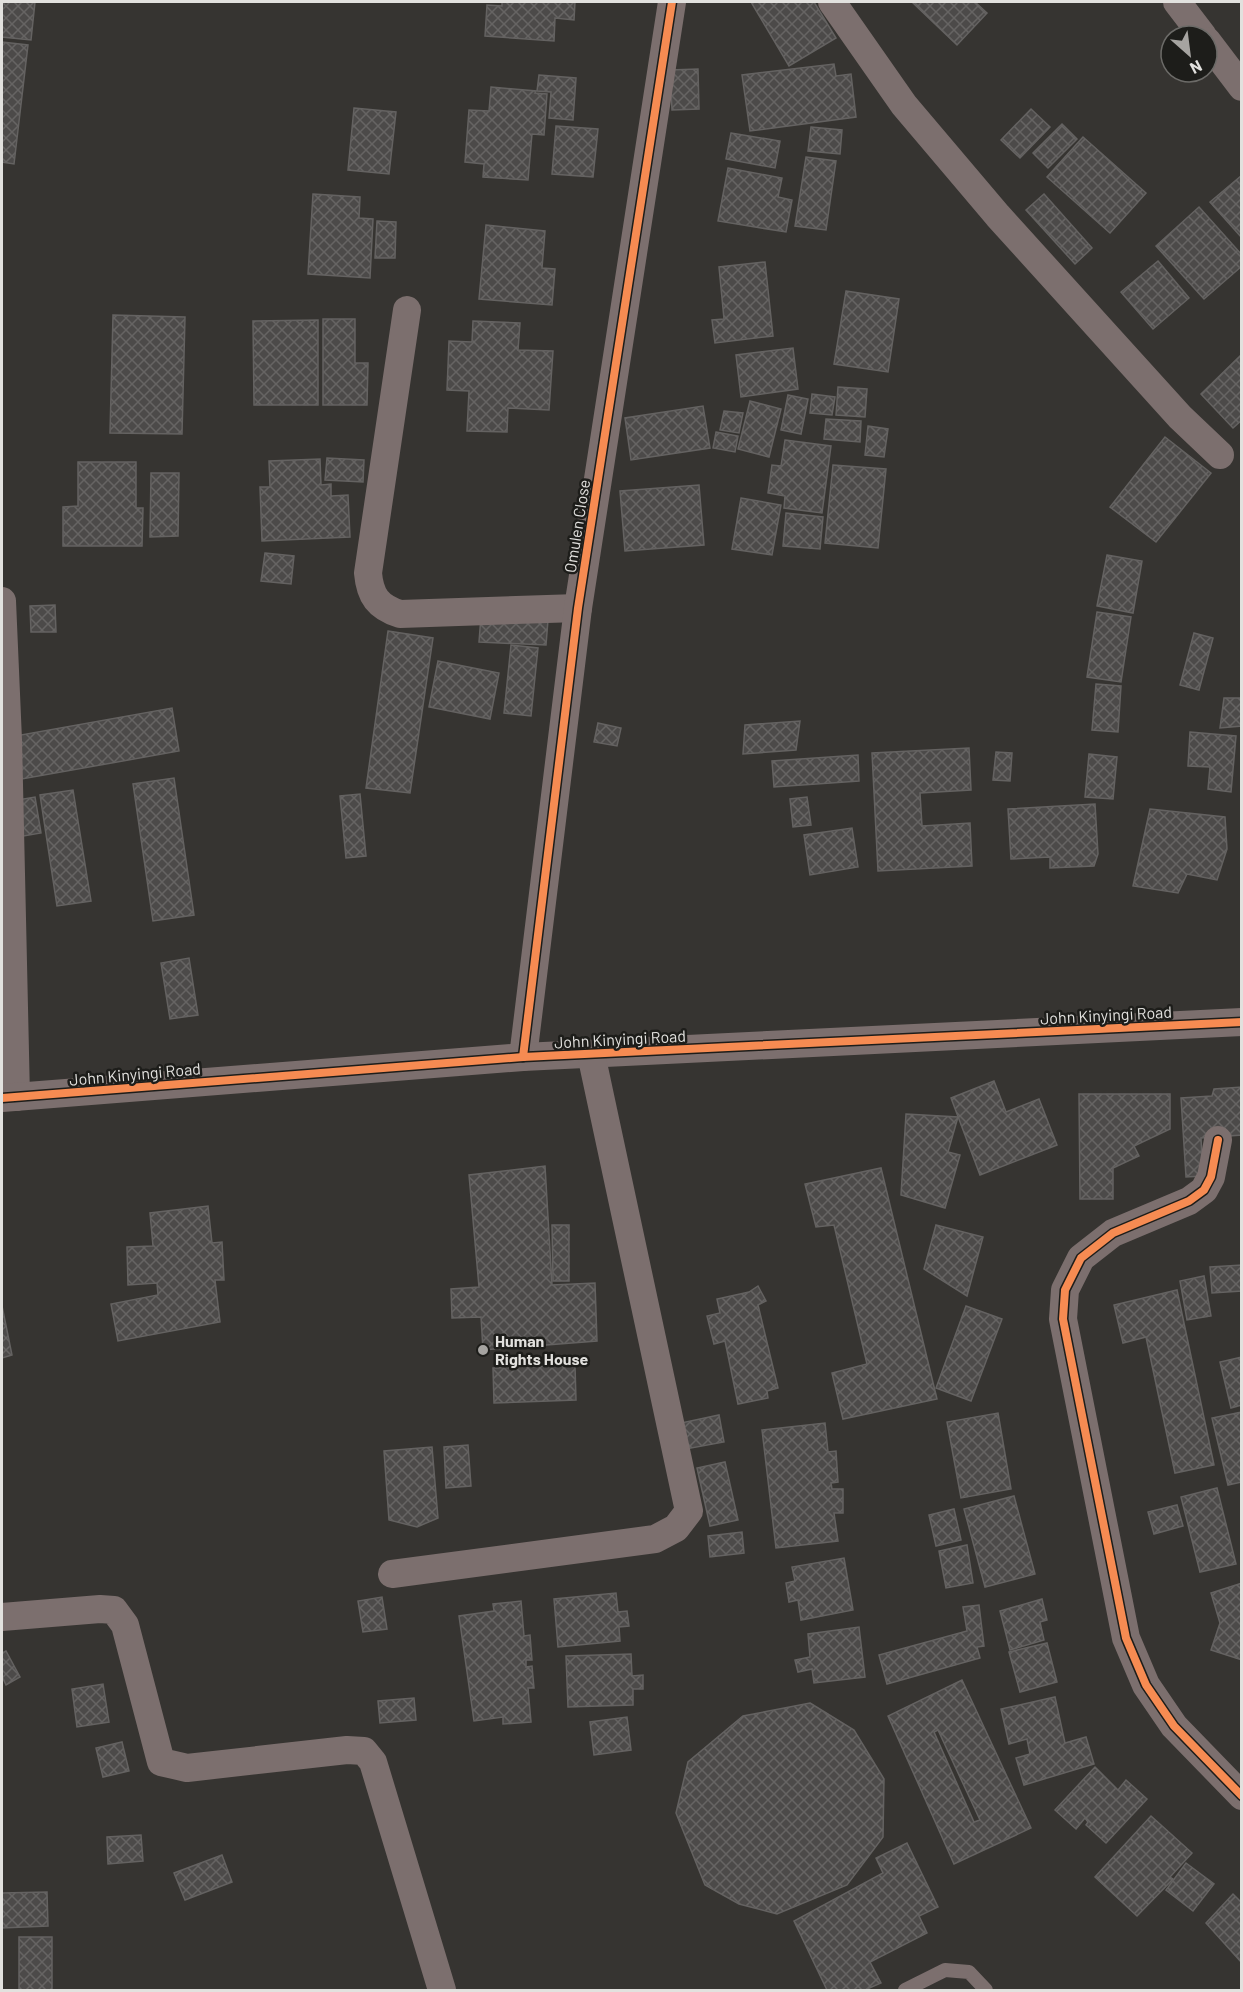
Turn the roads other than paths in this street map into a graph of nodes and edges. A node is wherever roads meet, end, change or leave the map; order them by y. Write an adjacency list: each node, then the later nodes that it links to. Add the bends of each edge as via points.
1 (672, 2): 10 (street, Omulen Close)
2 (832, 2): 8 (street, via 904,105 998,216 1180,417)
3 (1177, 2): 4 (street)
4 (1194, 24)
5 (1219, 57): 6 (street)
6 (1242, 87)
7 (407, 310): 10 (street, via 368,573 375,599 384,609 400,614)
8 (1220, 455)
9 (2, 601): 14 (street, via 8,740)
10 (578, 608): 13 (street, Omulen Close)
11 (1242, 1022): 12 (street, John Kinyingi Road)
12 (591, 1053): 13 (street, John Kinyingi Road); 16 (street, via 688,1511 676,1527 656,1539)
13 (523, 1057): 14 (street, John Kinyingi Road)
14 (9, 1098)
15 (1218, 1140): 18 (street, via 1211,1177 1204,1190 1189,1201 1113,1233 1081,1258 1065,1290 1063,1319 1126,1638 1146,1685 1174,1726)
16 (392, 1574)
17 (2, 1617): 19 (street, via 114,1610 125,1625 161,1762 171,1766 187,1768 364,1751 373,1762)
18 (1242, 1796)
19 (442, 1990)
20 (905, 1990): 21 (lane, via 945,1970 969,1972)
21 (986, 1990)

